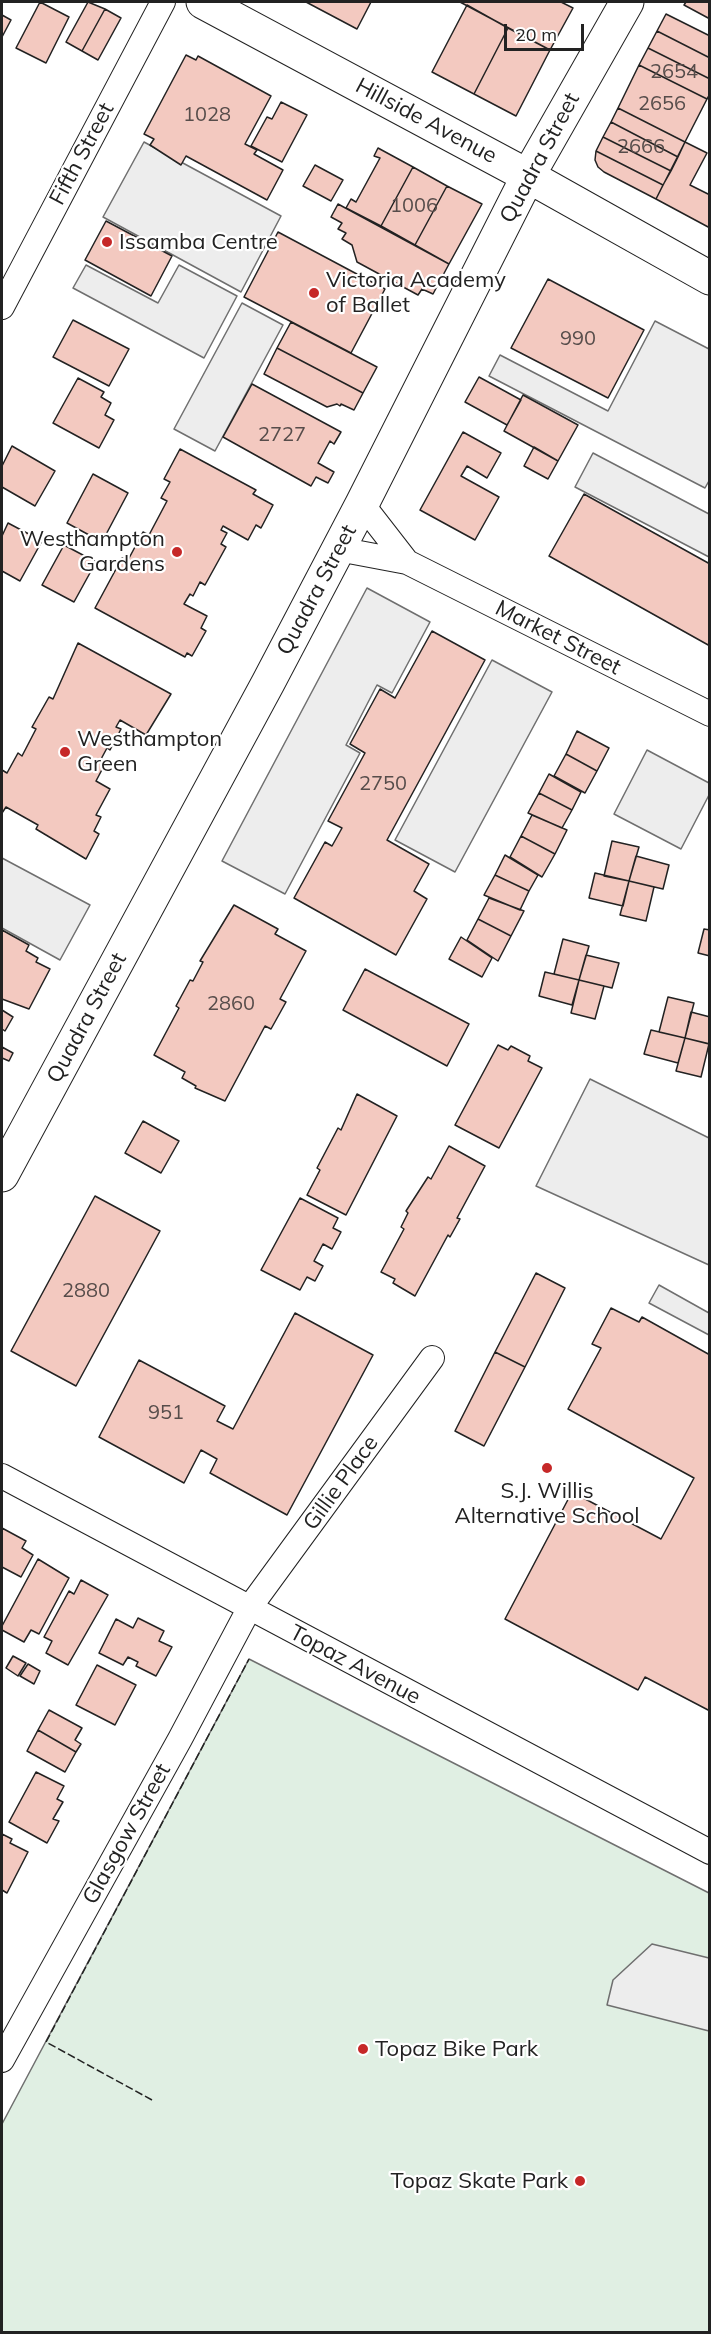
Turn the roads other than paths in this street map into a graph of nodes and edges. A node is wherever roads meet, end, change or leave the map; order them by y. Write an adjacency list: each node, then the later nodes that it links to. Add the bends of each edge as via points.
1 (163, 2): 6 (street, Fifth Street)
2 (203, 2): 4 (main road, Hillside Avenue)
3 (627, 2): 4 (main road, Quadra Street)
4 (528, 177): 5 (main road, Hillside Avenue); 7 (main road, Quadra Street)
5 (710, 278)
6 (2, 307)
7 (362, 504): 8 (main road, Quadra Street); 9 (street, Market Street)
8 (338, 549): 9 (street, Market Street); 11 (main road, Quadra Street)
9 (407, 562): 10 (street, Market Street)
10 (710, 714)
11 (2, 1175)
12 (432, 1358): 14 (street, Gillie Place)
13 (2, 1476): 14 (street, Topaz Avenue)
14 (250, 1607): 15 (street, Topaz Avenue); 16 (street, Glasgow Street)
15 (710, 1852)
16 (2, 2060)

